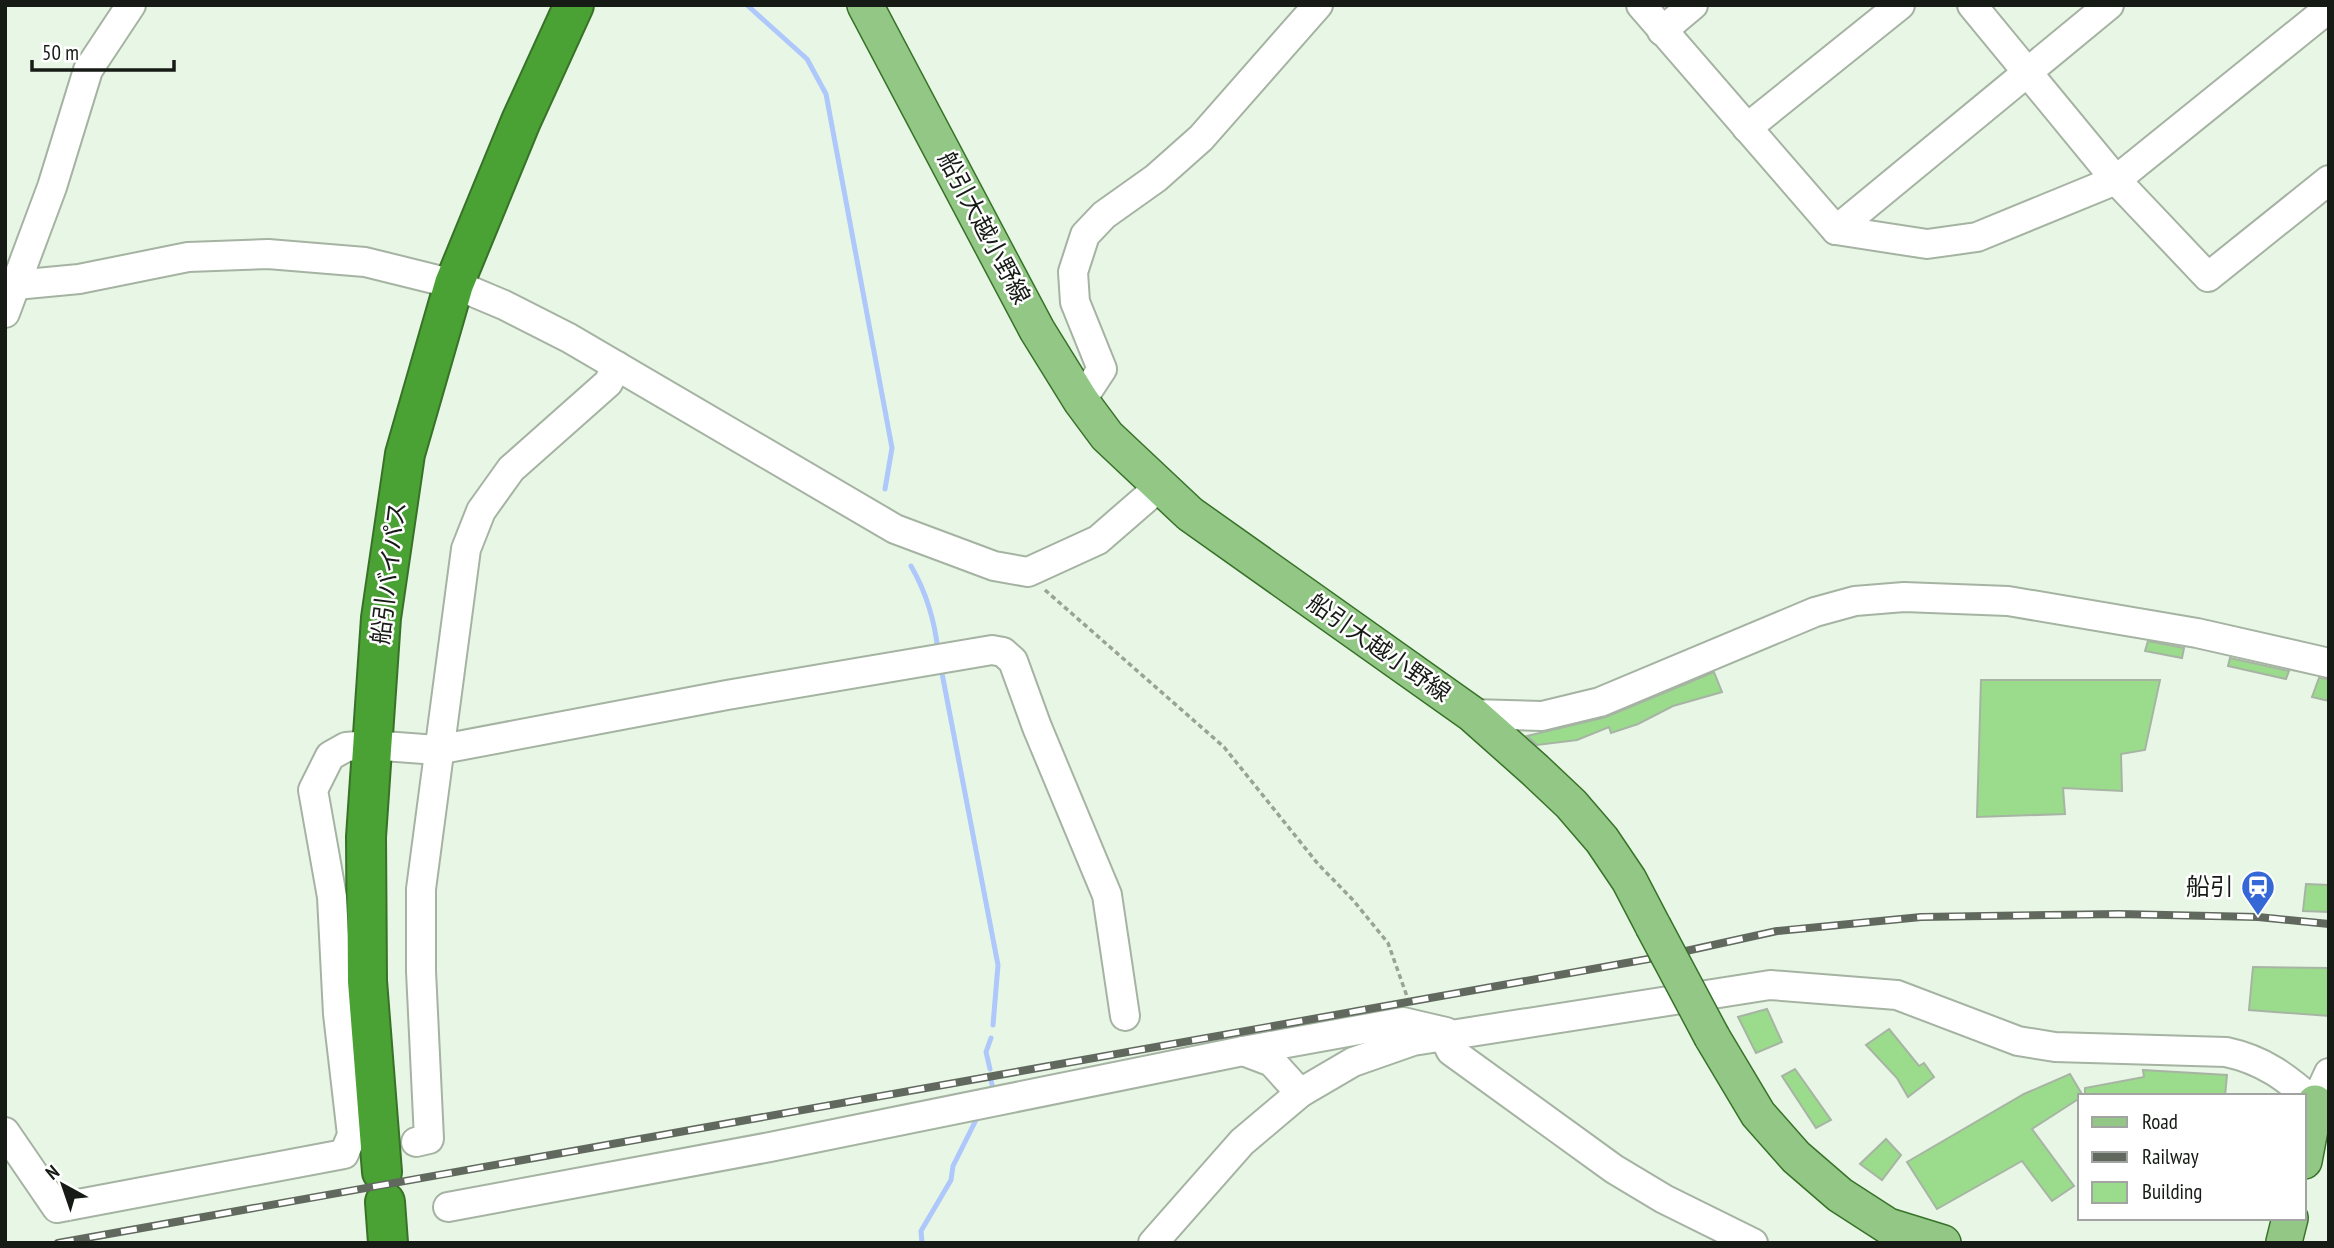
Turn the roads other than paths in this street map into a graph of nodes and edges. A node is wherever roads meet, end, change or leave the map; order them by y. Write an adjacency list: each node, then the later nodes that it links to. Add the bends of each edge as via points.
1 (131, 5): 18 (street, via 88,70)
2 (574, 5): 17 (highway, 船引バイパス)
3 (865, 5): 21 (main road, 船引大越小野線, via 1037,330)
4 (1318, 5): 21 (street, via 1201,138 1084,235 1073,272 1075,302 1102,369)
5 (1641, 5): 11 (street)
6 (1693, 5): 11 (street)
7 (1900, 5): 13 (street)
8 (1972, 5): 12 (street)
9 (2109, 5): 12 (street)
10 (2329, 8): 14 (street)
11 (1662, 31): 13 (street)
12 (2027, 72): 14 (street); 16 (street)
13 (1747, 128): 16 (street)
14 (2116, 180): 15 (street, via 2208,277); 16 (street, via 1977,237 1927,244)
15 (2329, 180)
16 (1836, 230)
17 (454, 284): 18 (street, via 365,262 268,254 188,257 79,279); 20 (street, via 505,305); 25 (highway, 船引バイパス, via 405,454 381,618)
18 (12, 286): 19 (street)
19 (5, 313)
20 (617, 366): 22 (street, via 895,529 994,566 1028,572 1098,540); 26 (street, via 608,383 511,469 481,511 466,549)
21 (1081, 401): 22 (main road, 船引大越小野線, via 1107,436)
22 (1159, 487): 24 (main road, 船引大越小野線, via 1208,527)
23 (2329, 663): 24 (street, via 2197,633 2008,601 1904,597 1855,601 1815,612 1600,702 1542,716)
24 (1472, 714): 40 (main road, 船引大越小野線, bridge, via 1579,813 1629,880 1758,1114 1796,1157 1840,1195 1888,1226)
25 (370, 746): 26 (street); 32 (street, via 346,747 330,756 313,790 332,897 338,1014 352,1135 344,1154 57,1208); 37 (highway, 船引バイパス, via 367,981)
26 (437, 750): 27 (street, via 794,683 992,650 1003,652 1013,661 1107,895); 33 (street, via 421,889 429,1139)
27 (1125, 1016)
28 (1451, 1036): 29 (street, via 1403,1022); 30 (street, via 1413,1041 1353,1062); 31 (street, via 1770,985 1897,995 2018,1041 2055,1047 2226,1052 2252,1057); 39 (street, via 1451,1051 1614,1169)
29 (1242, 1051): 30 (street, via 1272,1062); 35 (street)
30 (1300, 1093): 38 (street, via 1242,1142)
31 (2324, 1096): 34 (main road)
32 (5, 1132)
33 (416, 1142)
34 (2306, 1154)
35 (448, 1207)
36 (2290, 1220): 41 (main road)
37 (388, 1243)
38 (1153, 1243)
39 (1753, 1243)
40 (1943, 1243)
41 (2283, 1243)

